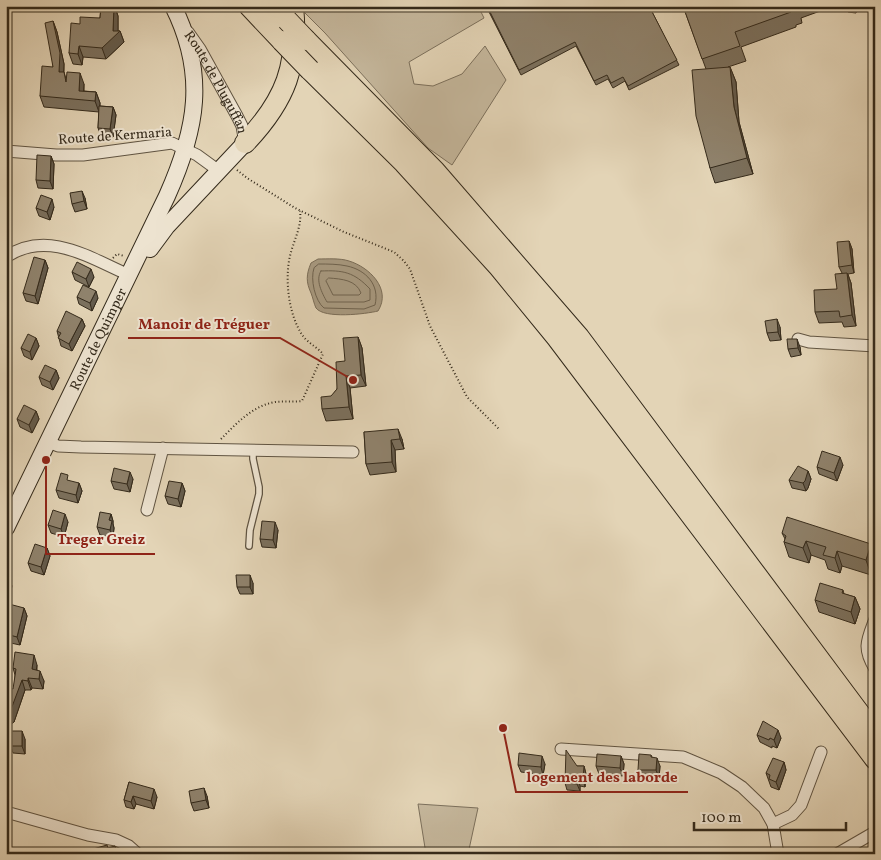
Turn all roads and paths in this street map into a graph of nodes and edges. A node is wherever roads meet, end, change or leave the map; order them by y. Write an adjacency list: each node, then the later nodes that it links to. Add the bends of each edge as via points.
1 (173, 6): 4 (main road, Route de Pluguffan)
2 (250, 6): 28 (highway, bridge, via 365,122 498,266 557,338)
3 (285, 11): 5 (highway, via 294,57 287,82 269,114); 25 (highway, bridge, via 306,40 434,171 579,337)
4 (182, 24): 5 (street, Route de Pluguffan, via 237,116); 6 (main road, Route de Pluguffan, via 194,87)
5 (245, 142): 8 (main road)
6 (186, 149): 7 (street, Route de Kermaria, via 172,143 106,154 70,156); 8 (street, Route de Kermaria); 11 (main road, Route de Quimper)
7 (6, 151)
8 (223, 166): 9 (path); 11 (main road, via 167,226)
9 (300, 210): 14 (path, via 394,252 404,261 410,269 430,326 467,397); 17 (path, via 301,219 290,255 288,298 303,336 323,354 321,362 302,400 276,402 257,408)
10 (6, 258): 11 (street, via 34,245 56,246 70,249)
11 (129, 276): 15 (main road, Route de Quimper)
12 (798, 339): 13 (street)
13 (875, 346)
14 (500, 430)
15 (48, 442): 16 (street, via 68,447); 21 (main road, Route de Quimper)
16 (162, 448): 17 (street); 20 (street)
17 (210, 449): 18 (street)
18 (253, 450): 19 (street); 22 (lane, via 259,494)
19 (353, 452)
20 (147, 510)
21 (6, 528)
22 (249, 546)
23 (875, 619): 24 (street, via 866,649)
24 (875, 669)
25 (875, 734)
26 (561, 749): 30 (street, via 683,756 742,787 757,800)
27 (821, 752): 30 (street, via 801,805 792,815)
28 (875, 759)
29 (6, 812): 32 (street, via 116,840)
30 (773, 824): 33 (street)
31 (875, 832): 34 (street)
32 (138, 854)
33 (778, 854)
34 (837, 854)

